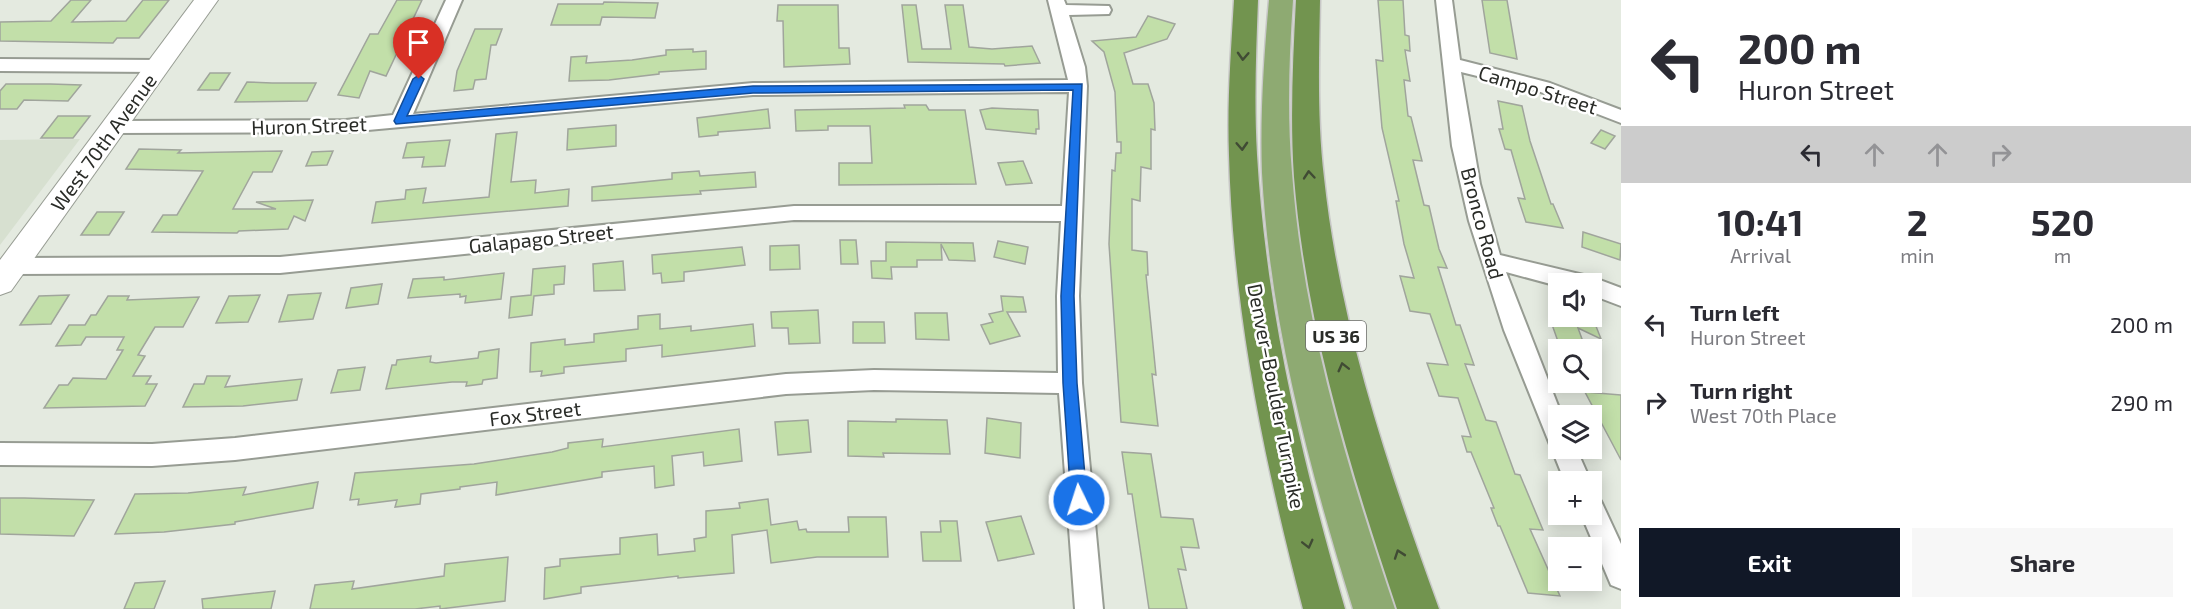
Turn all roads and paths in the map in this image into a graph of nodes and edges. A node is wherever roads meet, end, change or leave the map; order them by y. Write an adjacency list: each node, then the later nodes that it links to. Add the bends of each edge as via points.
1 (206, 0): 11 (main road, West 70th Avenue)
2 (454, 0): 14 (street)
3 (1246, 0): 28 (highway, Denver–Boulder Turnpike, one-way to 28, via 1242,137 1252,268 1272,391)
4 (1281, 0): 29 (highway, via 1275,93 1286,252 1321,429)
5 (1308, 0): 30 (highway, US 36, one-way to 5, via 1360,427 1336,339 1323,271 1306,140)
6 (1444, 0): 9 (street, Bronco Road)
7 (1057, 5): 8 (street); 12 (street)
8 (1103, 10)
9 (1453, 64): 13 (street, Campo Street, via 1544,87); 17 (street, Bronco Road, via 1462,146)
10 (0, 65): 11 (street)
11 (159, 66): 15 (main road, West 70th Avenue)
12 (1078, 86): 14 (street, Huron Street, via 753,89); 16 (street)
13 (1621, 117)
14 (400, 121): 15 (street, Huron Street, via 317,127)
15 (114, 127): 18 (main road, West 70th Avenue)
16 (1070, 214): 18 (street, Galapago Street, via 794,213 280,266); 22 (street)
17 (1491, 262): 19 (street); 23 (street, Bronco Road)
18 (6, 274)
19 (1548, 274)
20 (1602, 290): 21 (street)
21 (1621, 297)
22 (1070, 383): 24 (street, Fox Street, via 874,380 786,384 235,449 152,455); 27 (street)
23 (1548, 411)
24 (0, 454)
25 (1599, 525): 26 (street)
26 (1621, 575)
27 (1089, 609)
28 (1324, 609)
29 (1374, 609)
30 (1418, 609)

